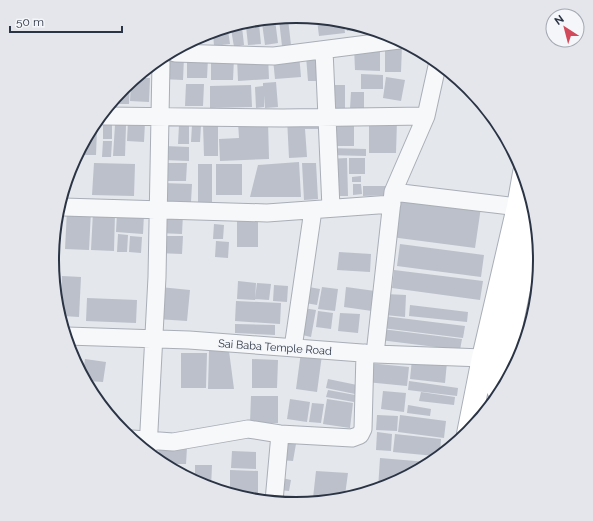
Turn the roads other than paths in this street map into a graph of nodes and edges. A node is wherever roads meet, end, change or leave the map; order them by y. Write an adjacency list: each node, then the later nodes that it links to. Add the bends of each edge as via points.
1 (388, 41): 2 (street)
2 (324, 50): 3 (street, via 274,56); 9 (street)
3 (179, 54)
4 (161, 66): 7 (street)
5 (436, 68): 8 (street)
6 (108, 116): 7 (street)
7 (160, 116): 9 (street); 15 (street)
8 (426, 116): 9 (street); 11 (street)
9 (327, 117): 14 (street)
10 (522, 186): 13 (main road)
11 (392, 198): 13 (street); 14 (street); 21 (street)
12 (65, 207): 15 (street)
13 (518, 207): 22 (main road)
14 (331, 208): 16 (street)
15 (158, 210): 16 (street, via 267,213); 19 (street)
16 (313, 210): 20 (street)
17 (532, 228): 23 (main road)
18 (72, 336): 19 (street, Sai Baba Temple Road)
19 (153, 339): 20 (street, Sai Baba Temple Road); 26 (street)
20 (293, 348): 21 (street, Sai Baba Temple Road)
21 (370, 353): 22 (street, Sai Baba Temple Road); 25 (street, via 363,429 360,435 352,438)
22 (484, 358): 24 (main road)
23 (500, 382)
24 (471, 421)
25 (280, 434): 27 (street, via 248,429 173,442); 28 (street)
26 (142, 441)
27 (145, 443)
28 (274, 497)

